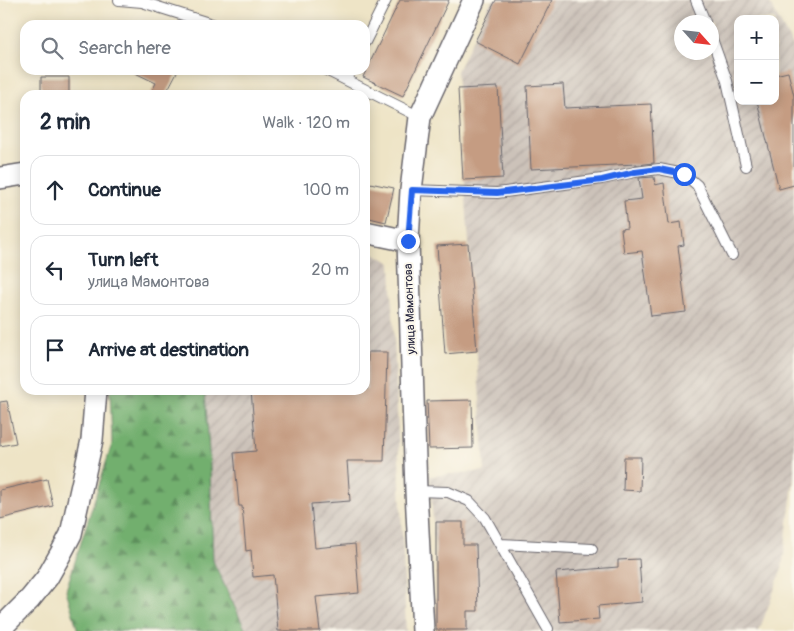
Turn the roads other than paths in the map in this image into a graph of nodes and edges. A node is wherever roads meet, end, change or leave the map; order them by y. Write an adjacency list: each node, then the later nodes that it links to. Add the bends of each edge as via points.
1 (119, 0): 6 (lane, via 142,2)
2 (386, 0): 7 (lane)
3 (474, 0): 10 (street, улица Мамонтова)
4 (696, 0): 5 (lane)
5 (702, 15)
6 (198, 20)
7 (370, 32)
8 (719, 59): 11 (lane)
9 (349, 75): 10 (lane)
10 (420, 118): 14 (street, улица Мамонтова)
11 (746, 166)
12 (20, 175): 13 (street)
13 (0, 178)
14 (412, 190): 16 (street, улица Мамонтова); 17 (lane, via 497,193 602,180 659,169 684,174 697,185)
15 (370, 233): 16 (street)
16 (408, 241): 19 (street, улица Мамонтова)
17 (732, 255)
18 (96, 395): 22 (street, via 91,446 71,534 47,578)
19 (416, 490): 20 (lane, via 448,492 469,501 485,518); 24 (street, улица Мамонтова)
20 (500, 544): 21 (lane); 23 (lane)
21 (592, 549)
22 (0, 629)
23 (548, 629)
24 (422, 631)

